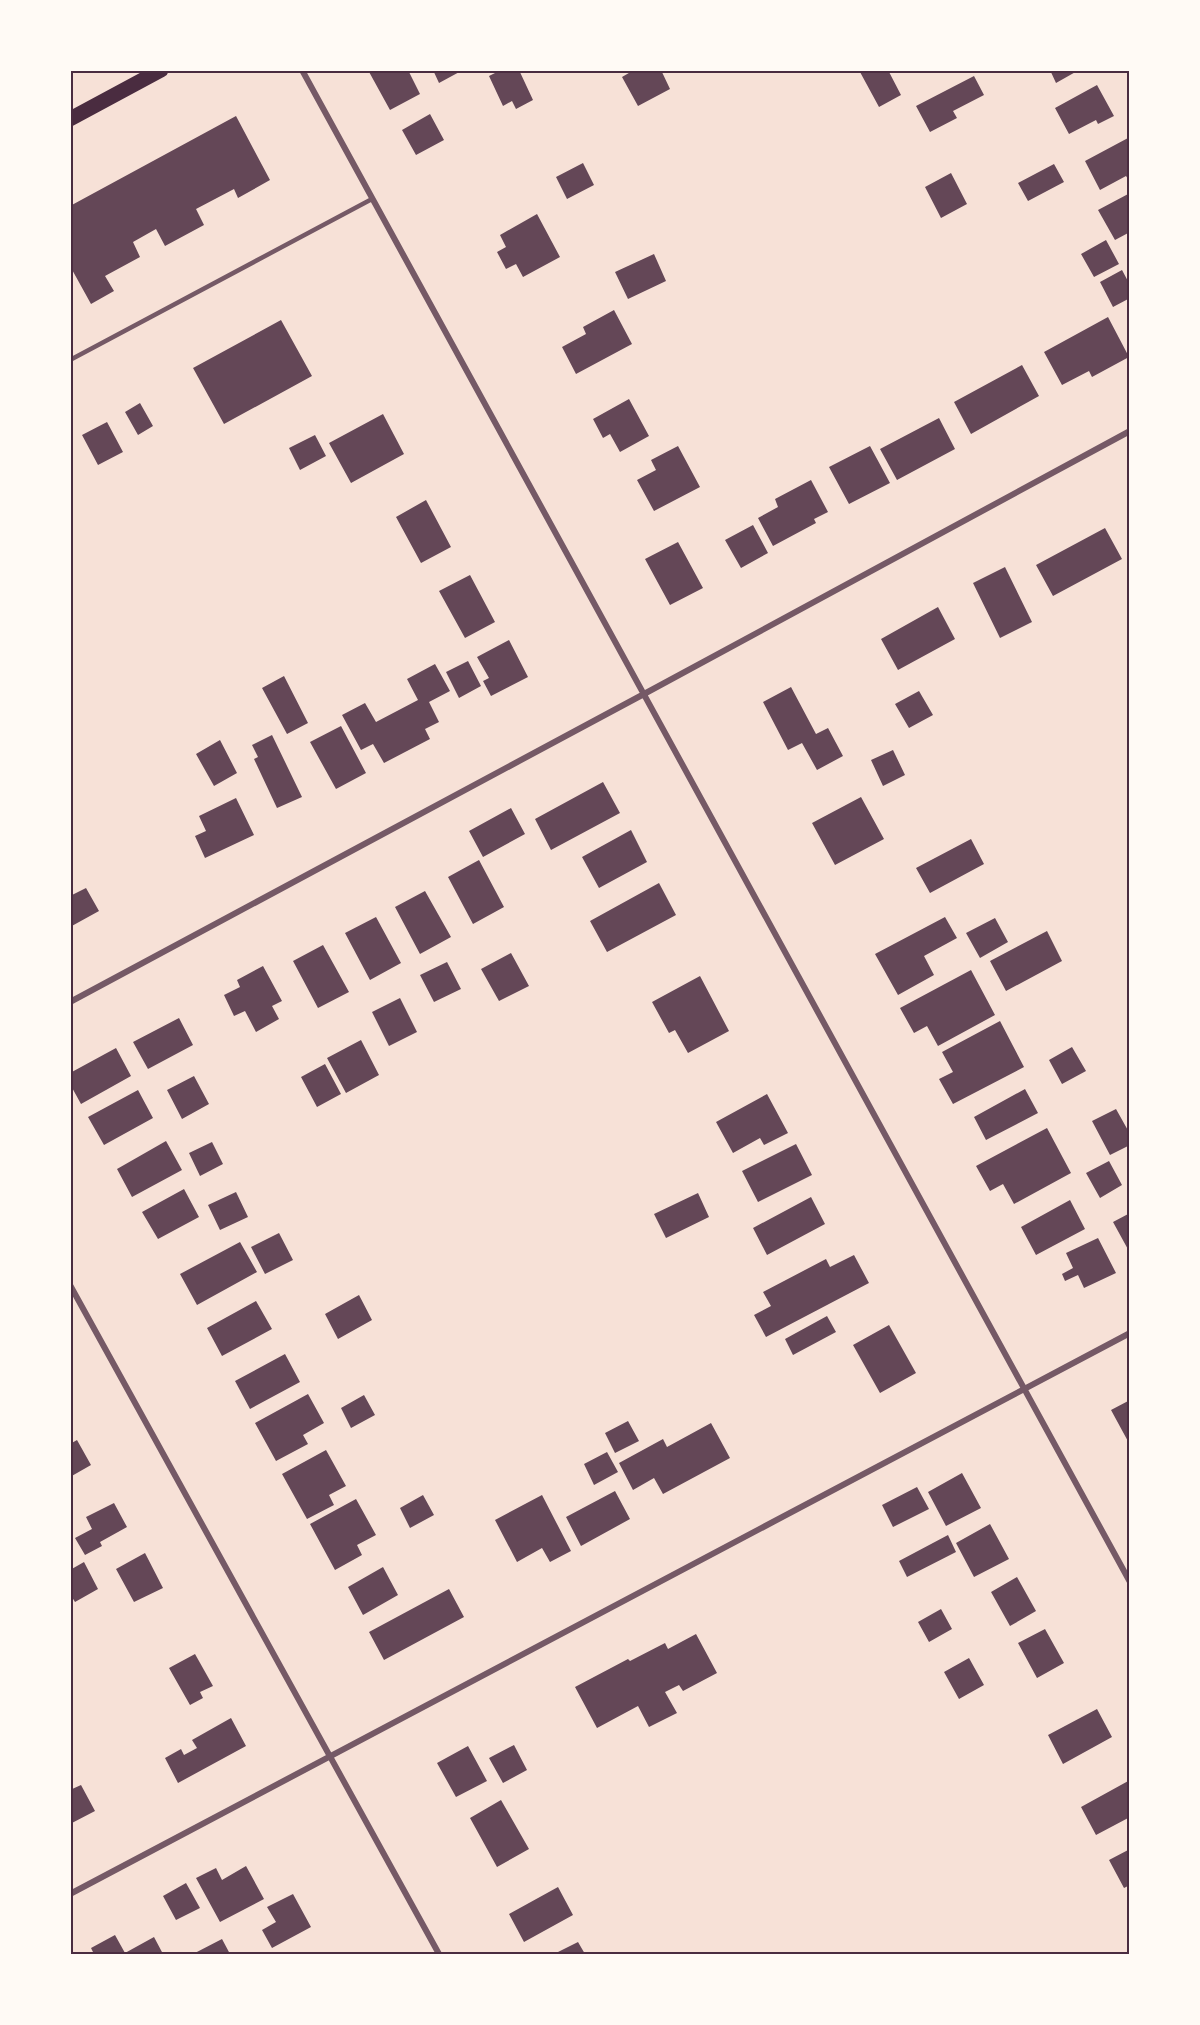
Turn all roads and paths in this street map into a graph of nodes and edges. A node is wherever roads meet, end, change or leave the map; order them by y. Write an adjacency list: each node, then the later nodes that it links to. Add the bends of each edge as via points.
1 (161, 70): 3 (main road)
2 (302, 70): 4 (street)
3 (70, 119)
4 (372, 199): 5 (lane); 7 (street)
5 (70, 360)
6 (1130, 431): 7 (street)
7 (644, 694): 8 (street); 11 (street)
8 (70, 1002)
9 (70, 1285): 13 (street)
10 (1130, 1333): 11 (street)
11 (1024, 1390): 12 (street); 13 (street)
12 (1130, 1582)
13 (330, 1755): 14 (street); 15 (street)
14 (70, 1894)
15 (439, 1954)

